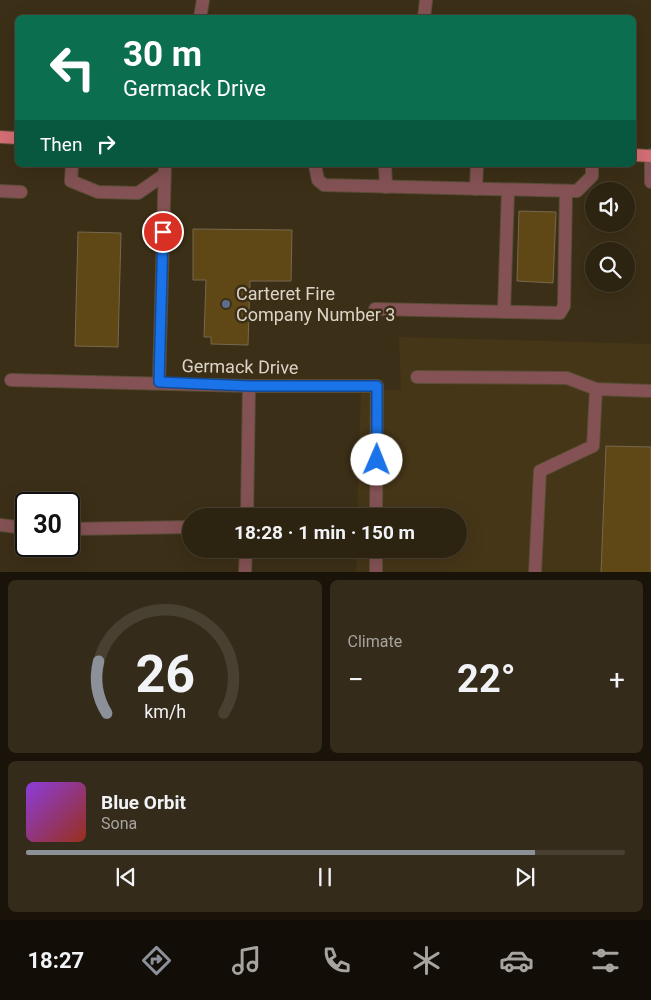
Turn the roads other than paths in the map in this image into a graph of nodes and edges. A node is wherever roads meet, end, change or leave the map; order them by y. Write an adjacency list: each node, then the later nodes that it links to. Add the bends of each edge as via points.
1 (202, 0): 3 (street)
2 (426, 0): 4 (street)
3 (200, 15)
4 (424, 15)
5 (0, 138): 6 (main road)
6 (15, 138)
7 (636, 155): 8 (main road)
8 (651, 156): 15 (street)
9 (72, 167): 14 (street, via 71,181 98,192 138,193)
10 (315, 167): 16 (street, via 318,180 324,185)
11 (385, 167): 16 (street)
12 (477, 167): 17 (street)
13 (592, 167): 20 (street, via 592,176 577,191)
14 (165, 170): 26 (street)
15 (651, 182)
16 (386, 187): 17 (street)
17 (476, 189): 19 (street)
18 (0, 190): 21 (street)
19 (508, 190): 20 (street); 23 (street)
20 (566, 191): 23 (street, via 564,306 560,313)
21 (21, 192)
22 (374, 310): 23 (street)
23 (504, 312)
24 (417, 377): 28 (street, via 567,378)
25 (12, 380): 26 (street, Germack Drive)
26 (159, 382): 27 (street, Germack Drive)
27 (250, 386): 30 (street); 31 (street, Germack Drive, via 377,386)
28 (596, 390): 29 (street); 40 (street, via 593,446 540,471)
29 (651, 391)
30 (247, 508)
31 (376, 508)
32 (0, 525): 33 (street)
33 (15, 527)
34 (182, 527): 35 (street)
35 (80, 529)
36 (246, 558): 38 (street)
37 (376, 558): 39 (street)
38 (245, 572)
39 (376, 572)
40 (535, 572)

